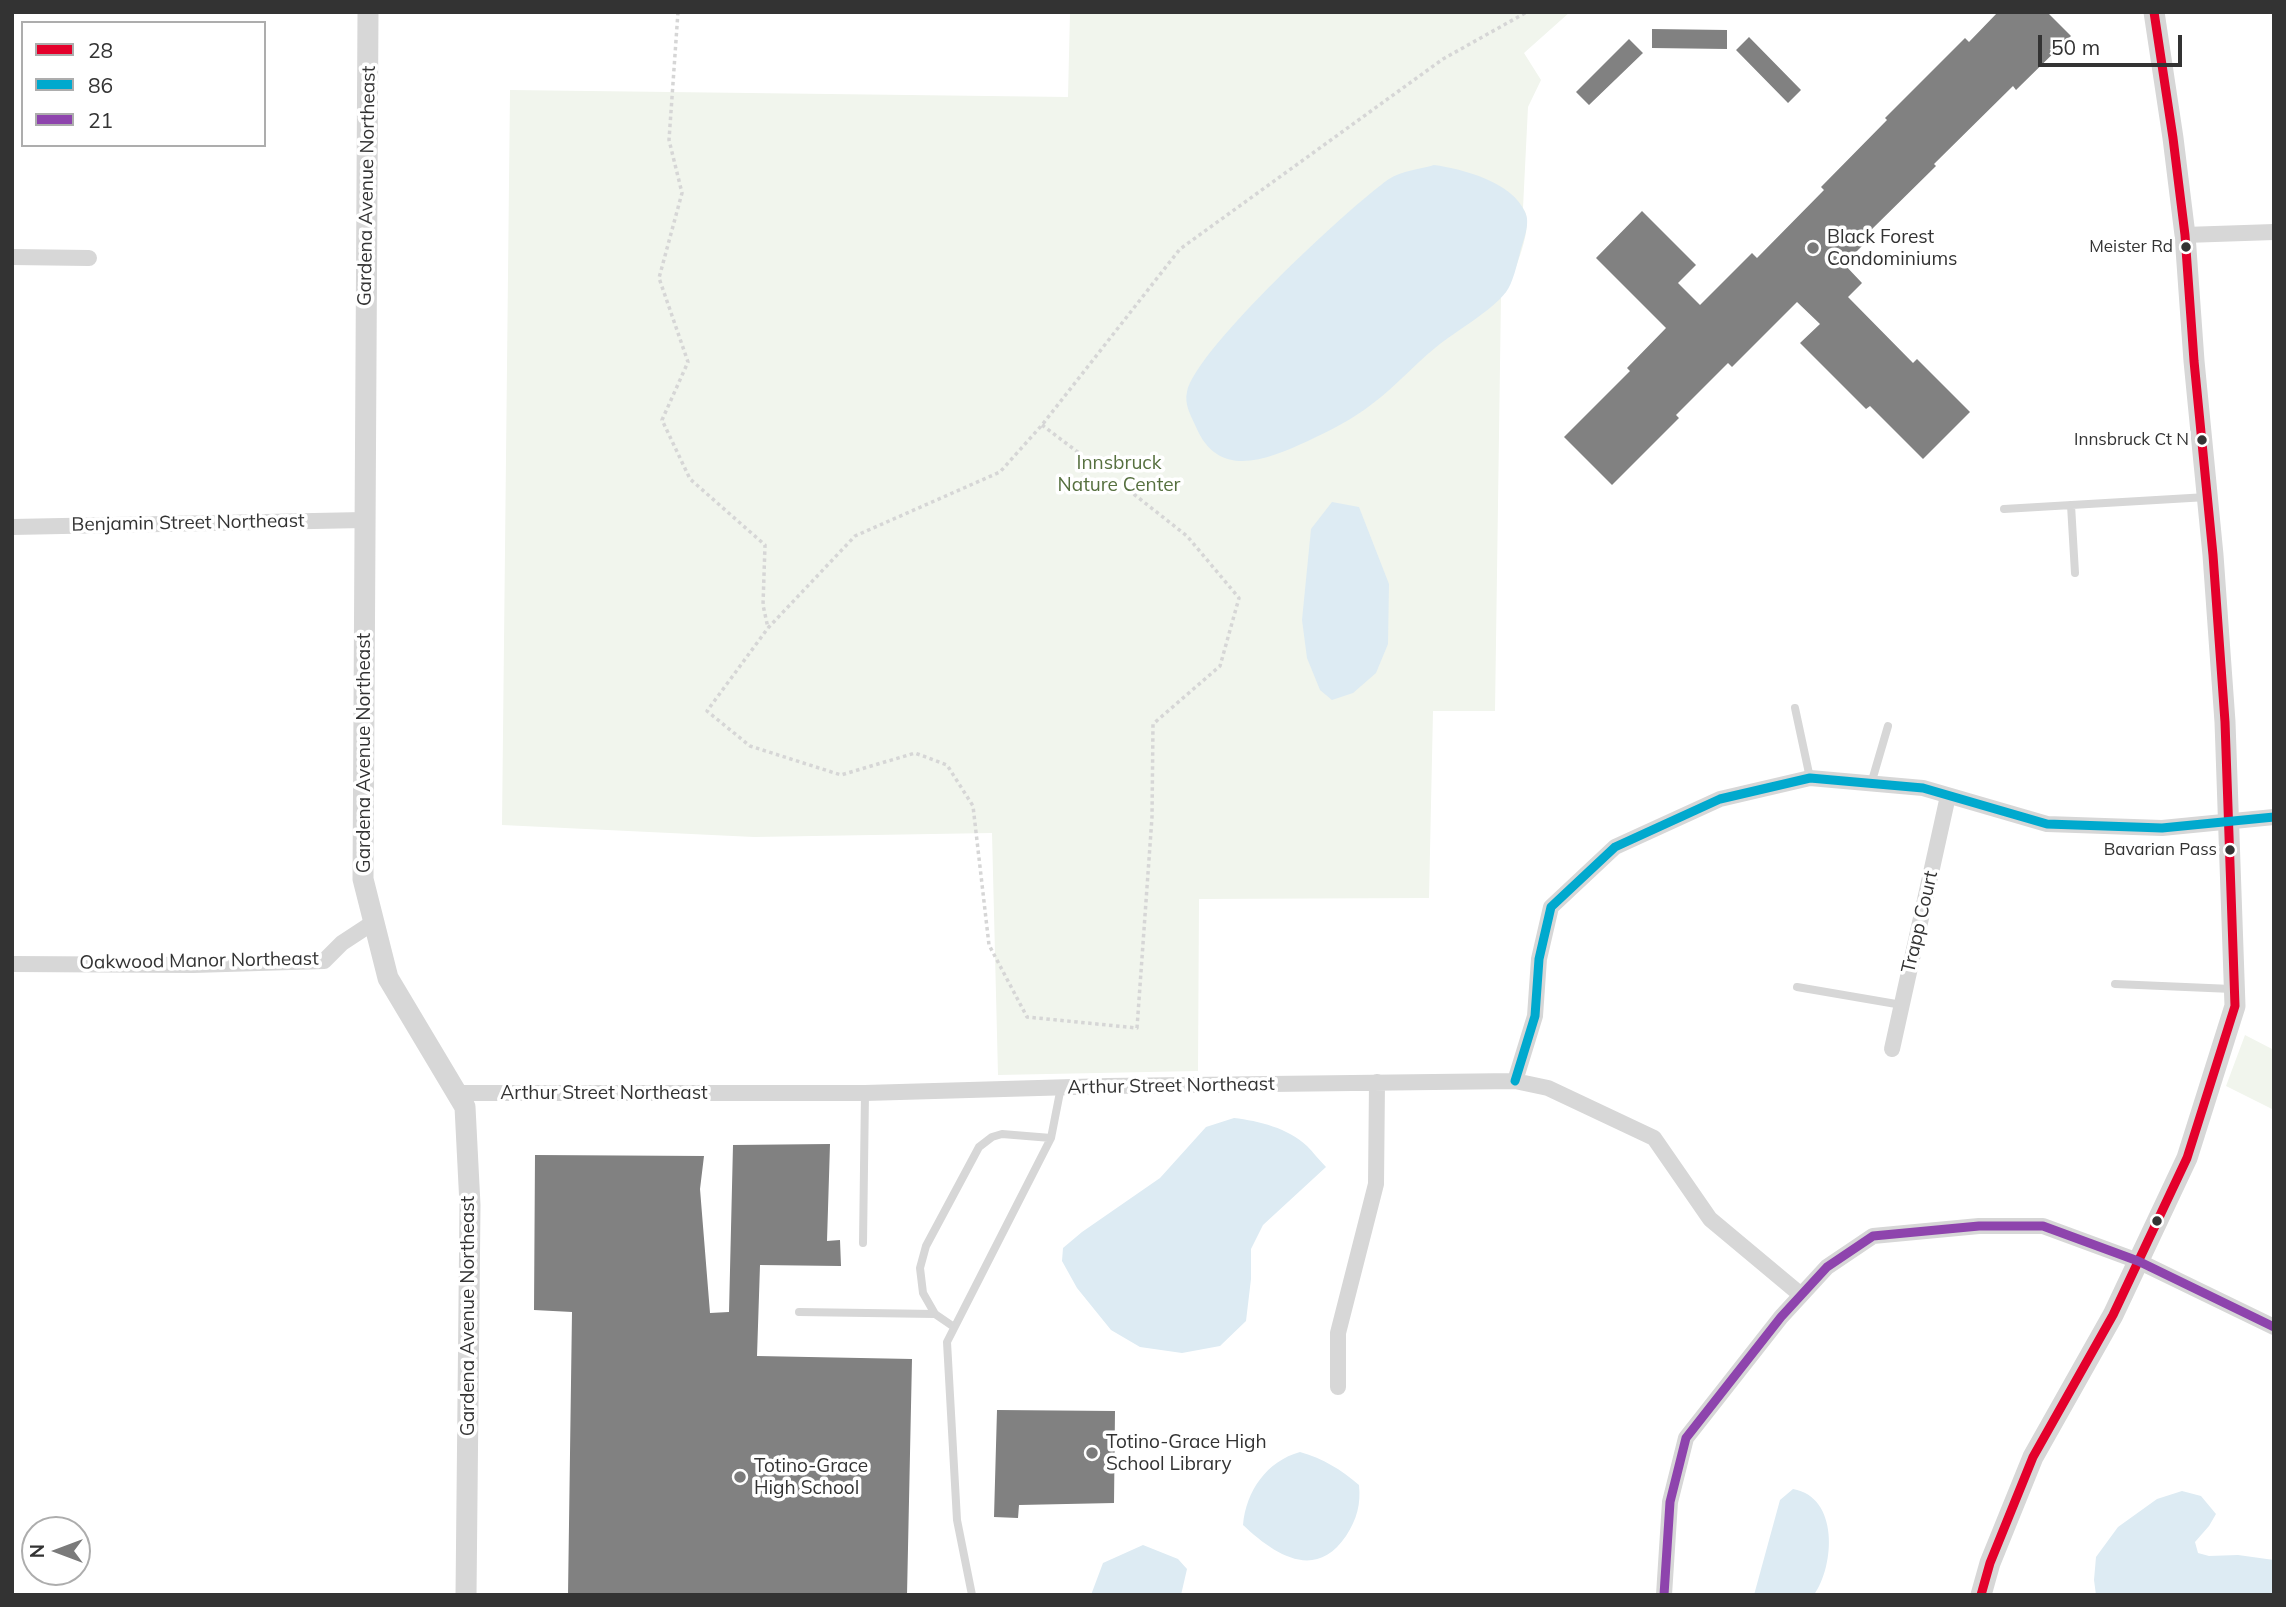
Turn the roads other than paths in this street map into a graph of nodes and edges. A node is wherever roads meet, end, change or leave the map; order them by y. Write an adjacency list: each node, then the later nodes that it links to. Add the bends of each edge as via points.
1 (368, 12): 10 (street, Gardena Avenue Northeast)
2 (2154, 12): 4 (street)
3 (2274, 232): 4 (street)
4 (2185, 234): 7 (street)
5 (12, 257): 6 (street)
6 (89, 258)
7 (2207, 497): 8 (lane); 19 (street)
8 (2071, 505): 9 (lane); 12 (lane)
9 (2004, 509)
10 (364, 520): 11 (street, Benjamin Street Northeast); 20 (street, Gardena Avenue Northeast, via 363,879)
11 (12, 527)
12 (2075, 573)
13 (1795, 708): 15 (lane)
14 (1888, 726): 16 (lane)
15 (1810, 779): 16 (street); 27 (street, via 1720,799 1615,846 1551,907 1538,959 1535,1016)
16 (1871, 784): 17 (street)
17 (1948, 796): 19 (street, via 2047,824 2162,828); 25 (street, Trapp Court)
18 (2274, 817): 19 (street)
19 (2230, 822): 24 (street)
20 (374, 922): 21 (street, Oakwood Manor Northeast, via 324,961); 30 (street, Gardena Avenue Northeast, via 388,978)
21 (12, 964)
22 (2115, 984): 24 (lane)
23 (1797, 987): 25 (lane)
24 (2235, 989): 34 (street, via 2235,1006 2187,1158)
25 (1902, 1005): 26 (street, Trapp Court)
26 (1892, 1049)
27 (1516, 1081): 28 (street, Arthur Street Northeast); 35 (street, Arthur Street Northeast, via 1548,1088 1654,1138 1710,1219)
28 (1377, 1082): 29 (street, Arthur Street Northeast); 40 (street, via 1376,1184 1338,1333)
29 (1061, 1087): 31 (street, Arthur Street Northeast); 32 (lane)
30 (458, 1093): 31 (street, Arthur Street Northeast); 41 (street, Gardena Avenue Northeast, via 465,1107 470,1205)
31 (865, 1093): 33 (lane)
32 (1051, 1139): 37 (lane, via 1002,1134 979,1147 926,1246 920,1268 923,1293); 38 (lane)
33 (863, 1243)
34 (2138, 1261): 35 (street, via 2043,1226 1965,1227 1873,1237 1827,1267); 39 (street); 44 (street, via 2034,1457)
35 (1801, 1295): 43 (street, via 1686,1438 1670,1502)
36 (799, 1312): 37 (lane)
37 (935, 1314): 38 (lane)
38 (954, 1327): 42 (lane, via 947,1342 957,1520)
39 (2274, 1327)
40 (1338, 1387)
41 (466, 1595)
42 (972, 1595)
43 (1664, 1595)
44 (1981, 1595)

